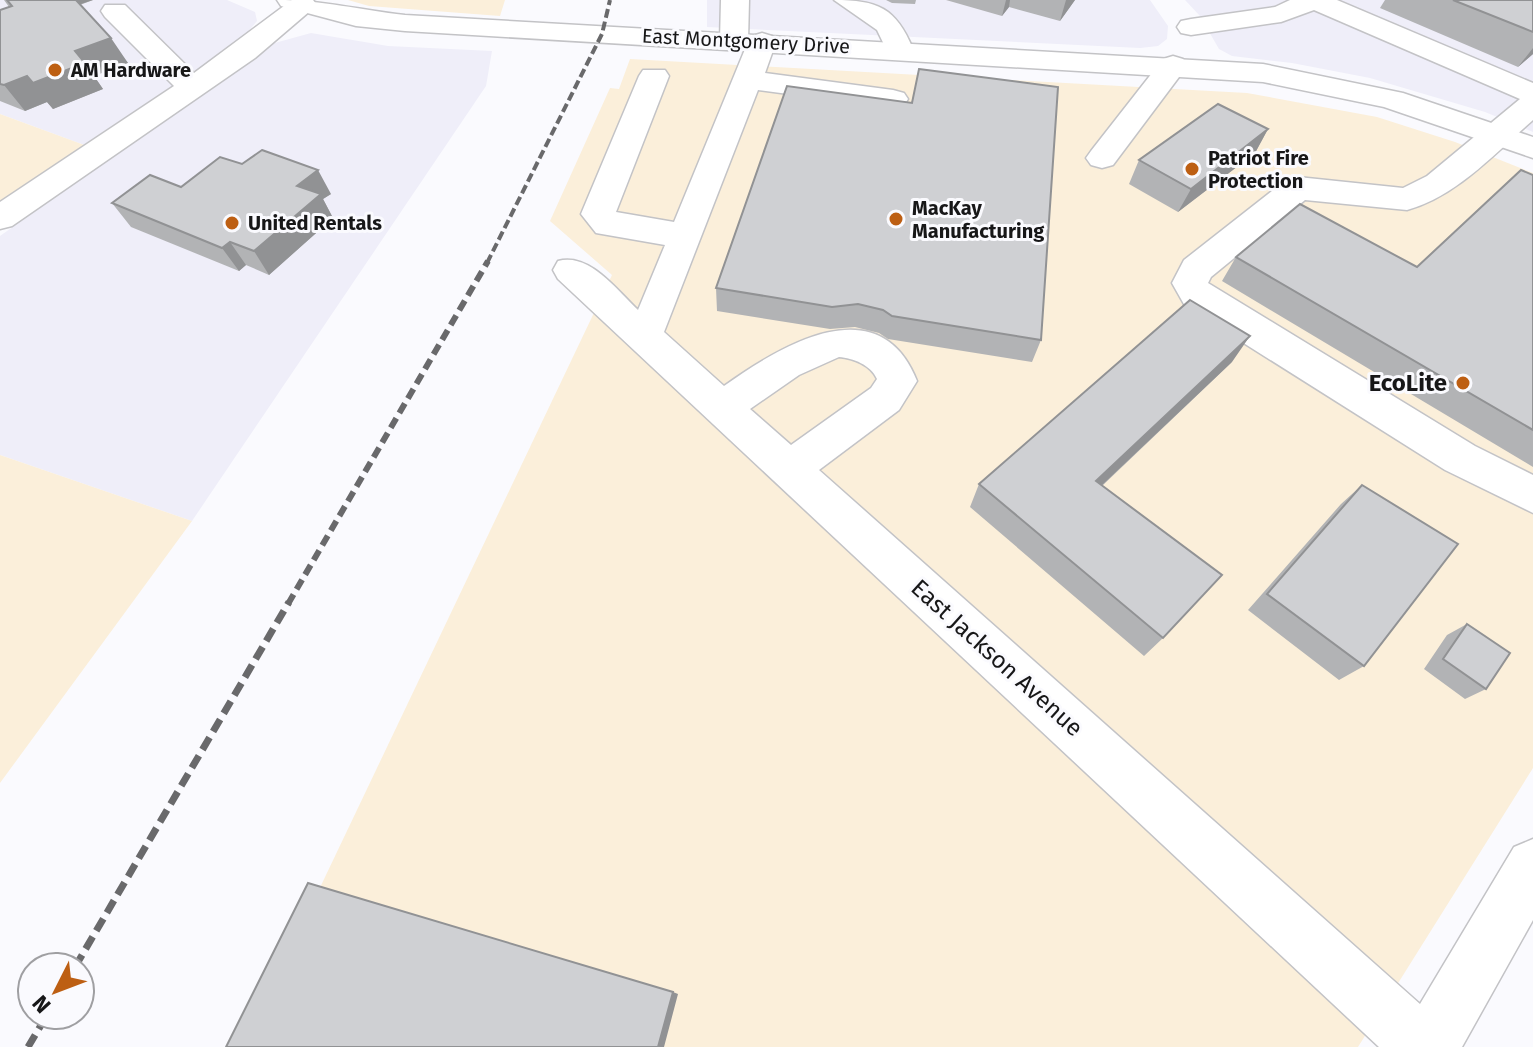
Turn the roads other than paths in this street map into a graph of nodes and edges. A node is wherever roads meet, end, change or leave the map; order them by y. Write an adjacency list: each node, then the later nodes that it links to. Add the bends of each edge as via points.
1 (735, 0): 8 (street)
2 (848, 0): 9 (street, via 889,25)
3 (1314, 0): 7 (street, via 1281,14); 14 (street)
4 (297, 2): 8 (street, East Montgomery Drive, via 356,18 405,23); 13 (street, via 245,52)
5 (1170, 2): 7 (street)
6 (115, 11): 13 (street)
7 (1191, 27): 10 (street)
8 (748, 42): 9 (street, East Montgomery Drive); 12 (street)
9 (899, 49): 10 (street, East Montgomery Drive)
10 (1188, 66): 17 (street, East Montgomery Drive, via 1335,86); 19 (street)
11 (654, 76): 21 (street, via 598,214 608,225)
12 (748, 80): 15 (street); 21 (street)
13 (193, 88): 20 (street)
14 (1533, 94)
15 (893, 99)
16 (1533, 104): 17 (street)
17 (1499, 135): 18 (street, East Montgomery Drive); 26 (street, via 1439,184 1407,199 1298,188 1197,269 1190,283 1198,297 1460,458)
18 (1533, 148)
19 (1102, 158)
20 (8, 205)
21 (687, 236): 23 (street)
22 (571, 270): 23 (street, East Jackson Avenue)
23 (643, 336): 24 (street, East Jackson Avenue)
24 (722, 408): 25 (street, East Jackson Avenue); 25 (street, via 830,342 852,343 891,365 897,381 885,399)
25 (789, 469): 28 (street, East Jackson Avenue)
26 (1533, 495)
27 (1533, 866): 29 (street)
28 (1423, 1047)
29 (1429, 1047)

